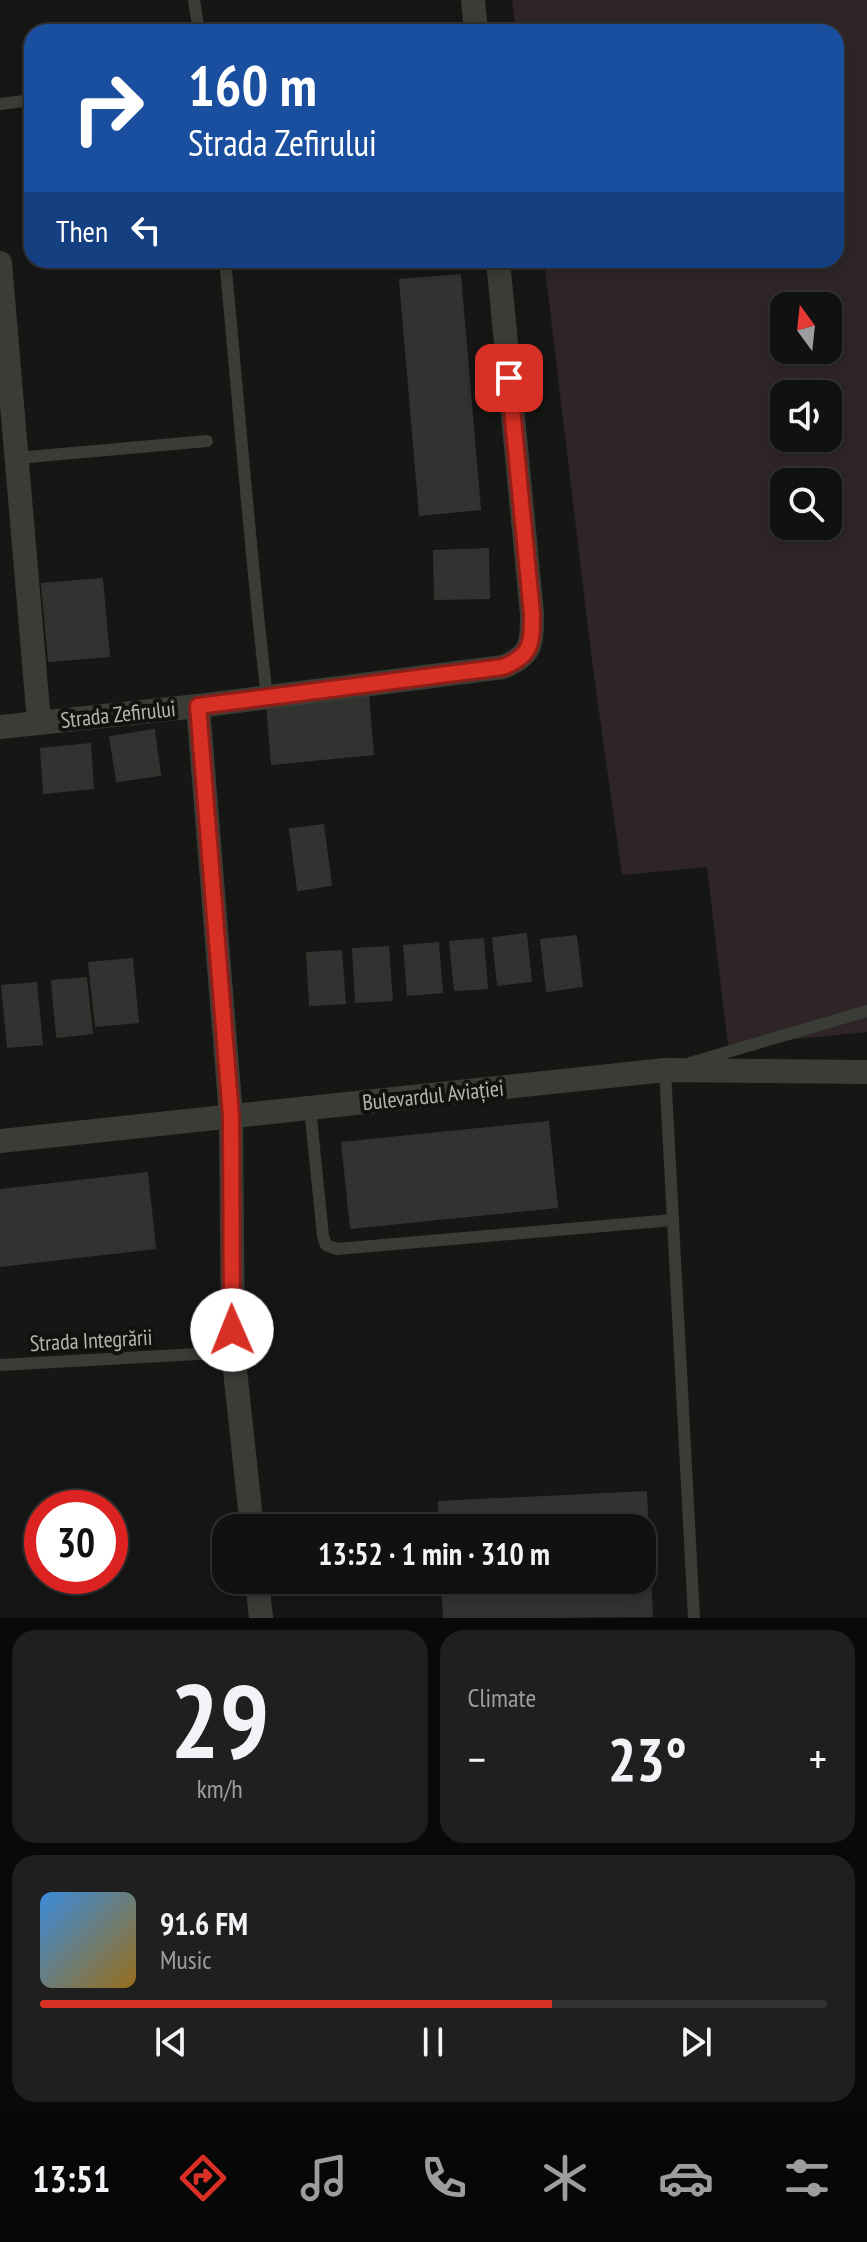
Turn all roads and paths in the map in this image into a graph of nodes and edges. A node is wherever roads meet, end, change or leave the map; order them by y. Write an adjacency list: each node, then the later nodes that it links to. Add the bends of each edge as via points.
1 (194, 0): 3 (lane)
2 (473, 0): 4 (street)
3 (198, 24)
4 (475, 24)
5 (24, 101): 6 (lane)
6 (0, 104)
7 (0, 263): 11 (street)
8 (226, 268): 12 (lane)
9 (499, 268): 12 (street, Strada Zefirului, via 532,640 521,660 503,667)
10 (207, 441): 11 (lane)
11 (17, 458): 14 (street)
12 (267, 697): 13 (street, Strada Zefirului)
13 (198, 706): 14 (street, Strada Zefirului); 20 (street)
14 (39, 722): 15 (street, Strada Zefirului)
15 (0, 727)
16 (867, 1011): 17 (lane)
17 (665, 1070): 18 (street, Bulevardul Aviației); 19 (street, Bulevardul Aviației); 22 (lane)
18 (867, 1072)
19 (310, 1108): 20 (street, Bulevardul Aviației); 22 (lane, via 323,1236 326,1245 337,1249)
20 (231, 1116): 21 (street, Bulevardul Aviației); 23 (street)
21 (0, 1141)
22 (673, 1220): 28 (lane)
23 (233, 1352): 24 (lane, Strada Integrării); 25 (street)
24 (0, 1365)
25 (250, 1514)
26 (258, 1594): 27 (street)
27 (261, 1618)
28 (694, 1618)

